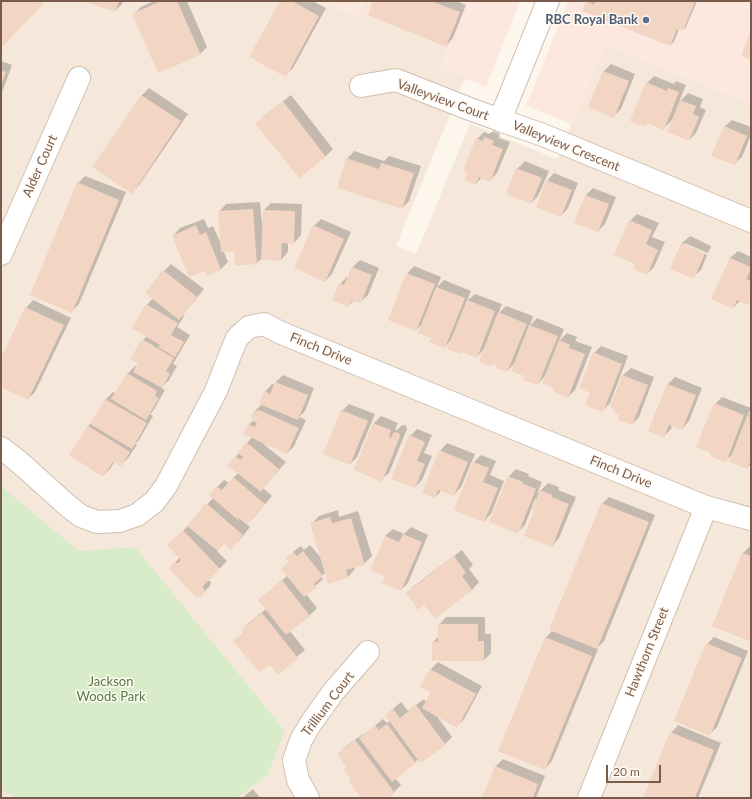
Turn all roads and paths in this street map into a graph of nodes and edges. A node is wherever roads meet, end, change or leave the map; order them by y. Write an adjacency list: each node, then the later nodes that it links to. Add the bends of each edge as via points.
1 (548, 1): 4 (street, Valleyview Crescent)
2 (78, 78): 6 (street, Alder Court)
3 (361, 86): 4 (street, Valleyview Court, via 396,80)
4 (500, 120): 5 (street, Valleyview Crescent, via 543,135)
5 (751, 221)
6 (1, 254)
7 (1, 448): 8 (street, Finch Drive, via 81,516 96,522 120,521 137,515 154,502 166,486 216,391 237,338 249,327 264,324)
8 (706, 507): 9 (street, Finch Drive); 12 (street, Hawthorn Street)
9 (751, 519)
10 (368, 652): 11 (street, Trillium Court, via 334,692 301,740 294,760 298,780)
11 (308, 798)
12 (589, 798)

